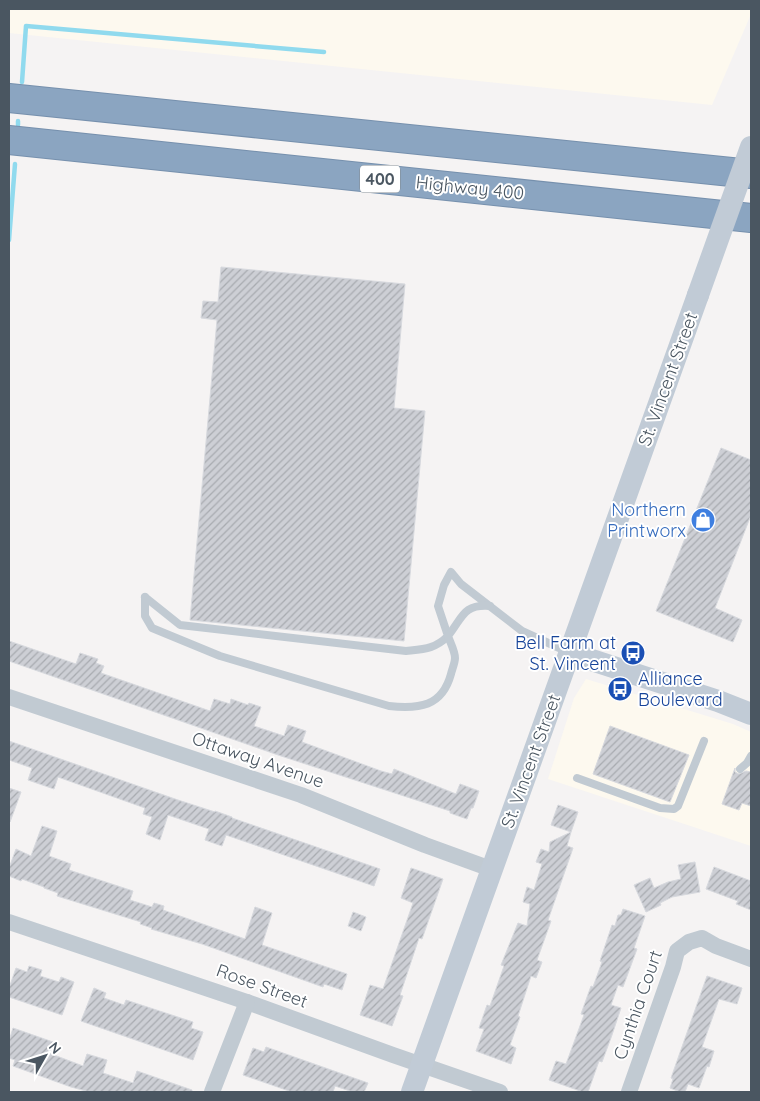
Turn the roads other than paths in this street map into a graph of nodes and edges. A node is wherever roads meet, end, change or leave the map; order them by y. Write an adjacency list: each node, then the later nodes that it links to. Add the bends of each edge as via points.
1 (9, 98): 4 (highway)
2 (9, 140): 5 (highway, Highway 400 / 400)
3 (751, 147): 8 (main road, St. Vincent Street, bridge)
4 (751, 174)
5 (751, 218)
6 (490, 606): 7 (lane, via 466,610); 7 (lane, via 451,572 438,606); 8 (lane, via 522,631)
7 (448, 636): 7 (lane, via 440,644 406,651 180,626 145,597 145,616 152,628 220,656 389,706 408,708 426,705 439,697 449,683 455,658)
8 (570, 653): 10 (main road); 15 (main road, St. Vincent Street)
9 (9, 697): 15 (street, Ottaway Avenue, via 302,795)
10 (751, 714)
11 (704, 741): 14 (lane, via 674,809 660,808)
12 (751, 756): 13 (lane)
13 (745, 768)
14 (577, 778)
15 (492, 869): 19 (main road, St. Vincent Street)
16 (9, 922): 18 (street, Rose Street)
17 (751, 958): 23 (street, Cynthia Court, via 702,938 677,951)
18 (247, 1002): 19 (street, Rose Street); 20 (street)
19 (422, 1065): 21 (main road, St. Vincent Street); 22 (street, Rose Street)
20 (212, 1092)
21 (412, 1092)
22 (500, 1092)
23 (629, 1092)

